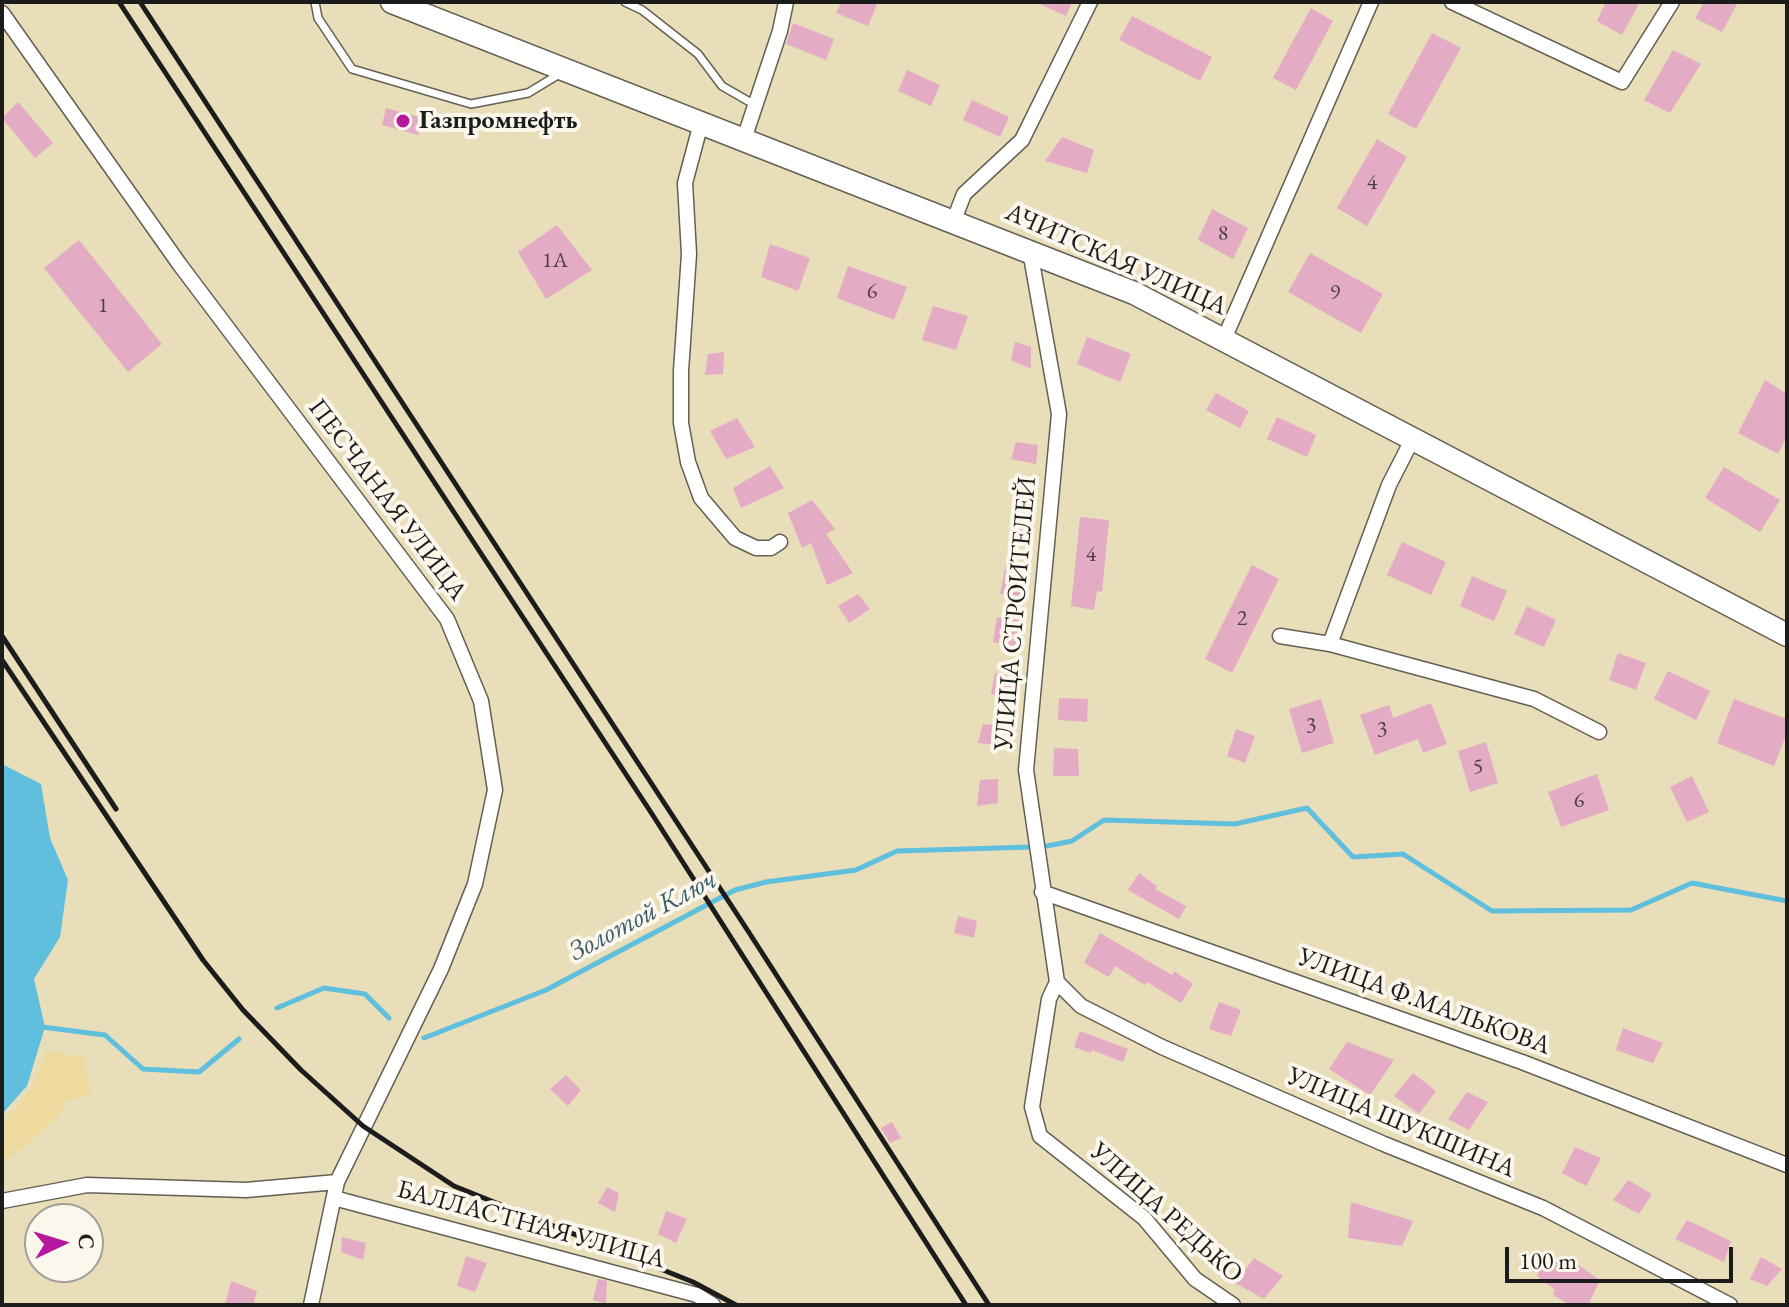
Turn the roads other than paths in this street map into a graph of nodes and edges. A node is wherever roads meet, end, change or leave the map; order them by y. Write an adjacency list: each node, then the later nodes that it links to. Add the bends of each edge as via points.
1 (315, 2): 10 (lane, via 318,18 352,69 471,104 528,93)
2 (392, 2): 10 (main road, АЧИТСКАЯ УЛИЦА)
3 (625, 2): 11 (lane, via 698,54 722,86)
4 (786, 2): 11 (street)
5 (1090, 2): 14 (street, via 1022,140 964,194)
6 (1371, 2): 16 (street)
7 (1452, 2): 8 (street, via 1622,82)
8 (1672, 2)
9 (2, 13): 26 (street, ПЕСЧАНАЯ УЛИЦА, via 190,278 447,619 481,701 495,790 475,884 428,998)
10 (565, 70): 12 (main road, АЧИТСКАЯ УЛИЦА)
11 (755, 105): 13 (street)
12 (701, 123): 13 (main road, АЧИТСКАЯ УЛИЦА); 18 (street, via 685,183 689,254 681,423 688,462 701,498 735,538 756,548)
13 (744, 139): 14 (main road, АЧИТСКАЯ УЛИЦА)
14 (954, 220): 15 (main road, АЧИТСКАЯ УЛИЦА)
15 (1030, 251): 16 (main road, АЧИТСКАЯ УЛИЦА, via 1134,293); 23 (street, УЛИЦА СТРОИТЕЛЕЙ, via 1059,414 1026,770)
16 (1224, 339): 17 (main road, АЧИТСКАЯ УЛИЦА)
17 (1413, 438): 19 (main road, АЧИТСКАЯ УЛИЦА); 21 (street, via 1389,485)
18 (780, 542)
19 (1787, 635)
20 (1280, 636): 21 (street)
21 (1330, 644): 22 (street, via 1534,699)
22 (1599, 732)
23 (1042, 892): 24 (street, УЛИЦА СТРОИТЕЛЕЙ); 25 (street, УЛИЦА Ф.МАЛЬКОВА, via 1522,1062)
24 (1057, 982): 30 (street, УЛИЦА РЕДЬКО, via 1049,999 1032,1107 1040,1136 1144,1218 1195,1279); 31 (street, УЛИЦА ШУКШИНА, via 1081,1006 1162,1047 1543,1208)
25 (1787, 1165)
26 (335, 1190): 27 (street, БАЛЛАСТНАЯ УЛИЦА, via 87,1185); 28 (street, ПЕСЧАНАЯ УЛИЦА); 29 (street, БАЛЛАСТНАЯ УЛИЦА, via 697,1295)
27 (2, 1201)
28 (311, 1305)
29 (713, 1305)
30 (1233, 1305)
31 (1730, 1305)

